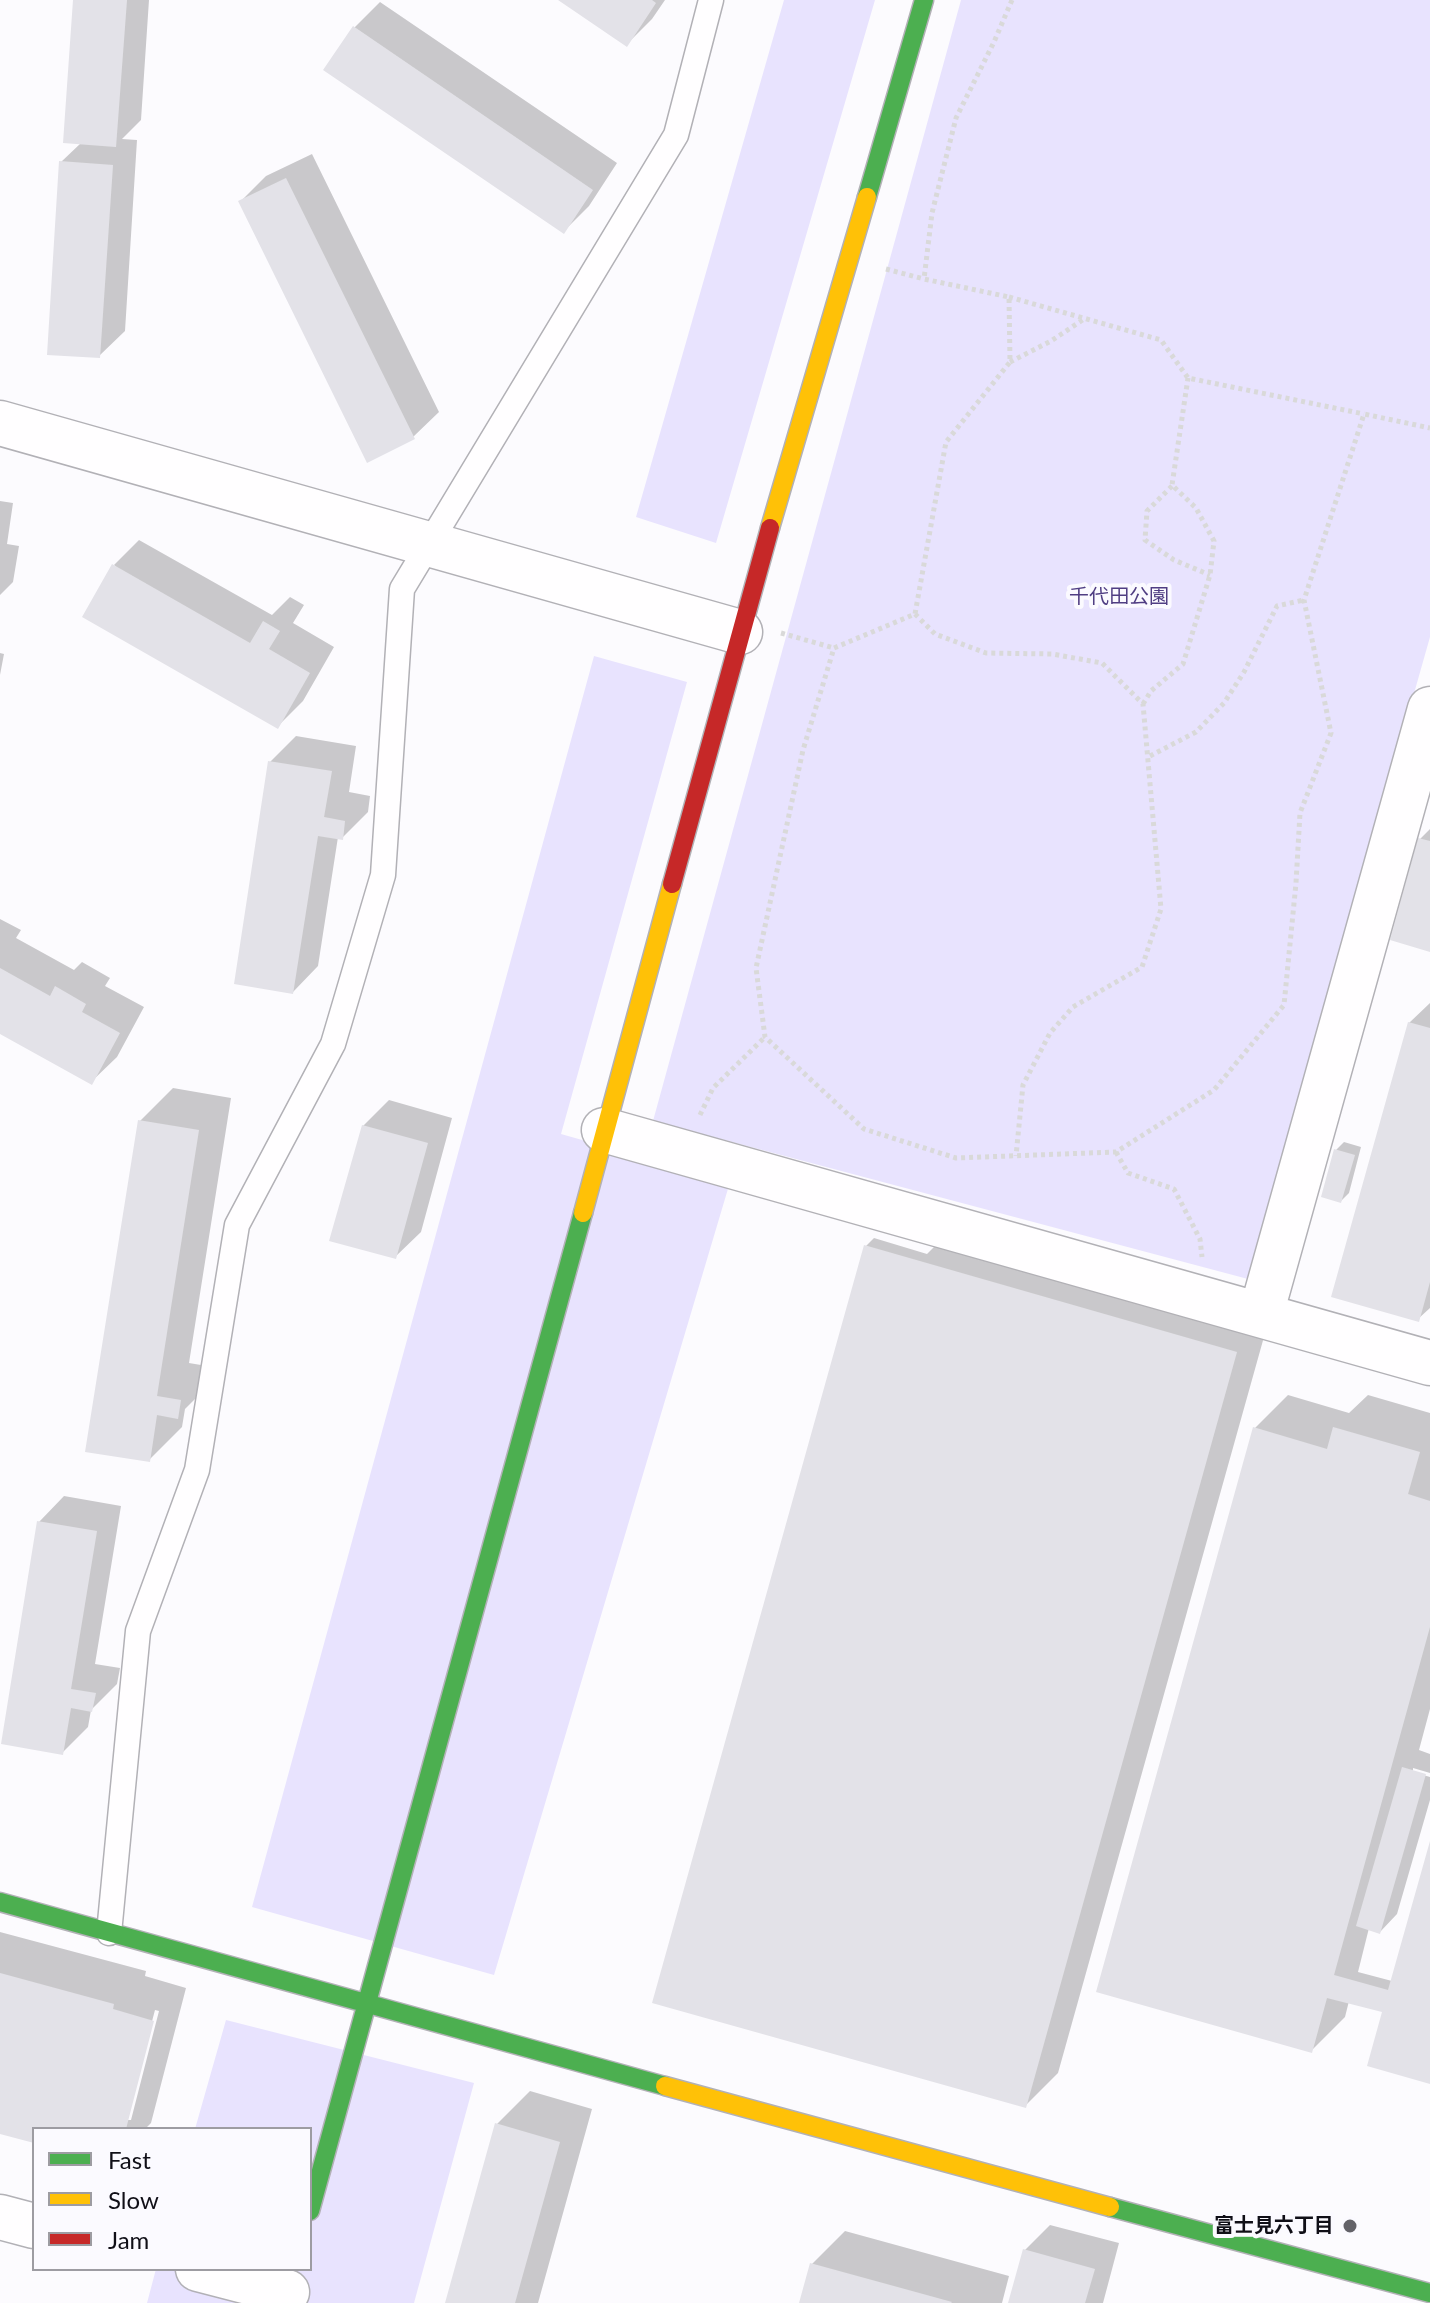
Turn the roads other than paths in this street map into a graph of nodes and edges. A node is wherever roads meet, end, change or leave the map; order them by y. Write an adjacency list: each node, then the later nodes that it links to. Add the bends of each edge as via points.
1 (711, 0): 4 (lane, via 676,135)
2 (924, 0): 5 (street)
3 (0, 423): 4 (street)
4 (429, 544): 5 (street); 11 (lane, via 402,589 383,875 333,1044 237,1225 197,1470 138,1631)
5 (741, 627): 7 (street)
6 (1430, 709): 8 (street)
7 (604, 1130): 8 (street); 12 (street)
8 (1261, 1314): 9 (street)
9 (1430, 1363)
10 (0, 1902): 11 (street)
11 (109, 1933): 12 (street)
12 (368, 2006): 13 (street); 16 (street)
13 (312, 2204)
14 (207, 2271): 15 (street)
15 (288, 2288)
16 (1430, 2293)

